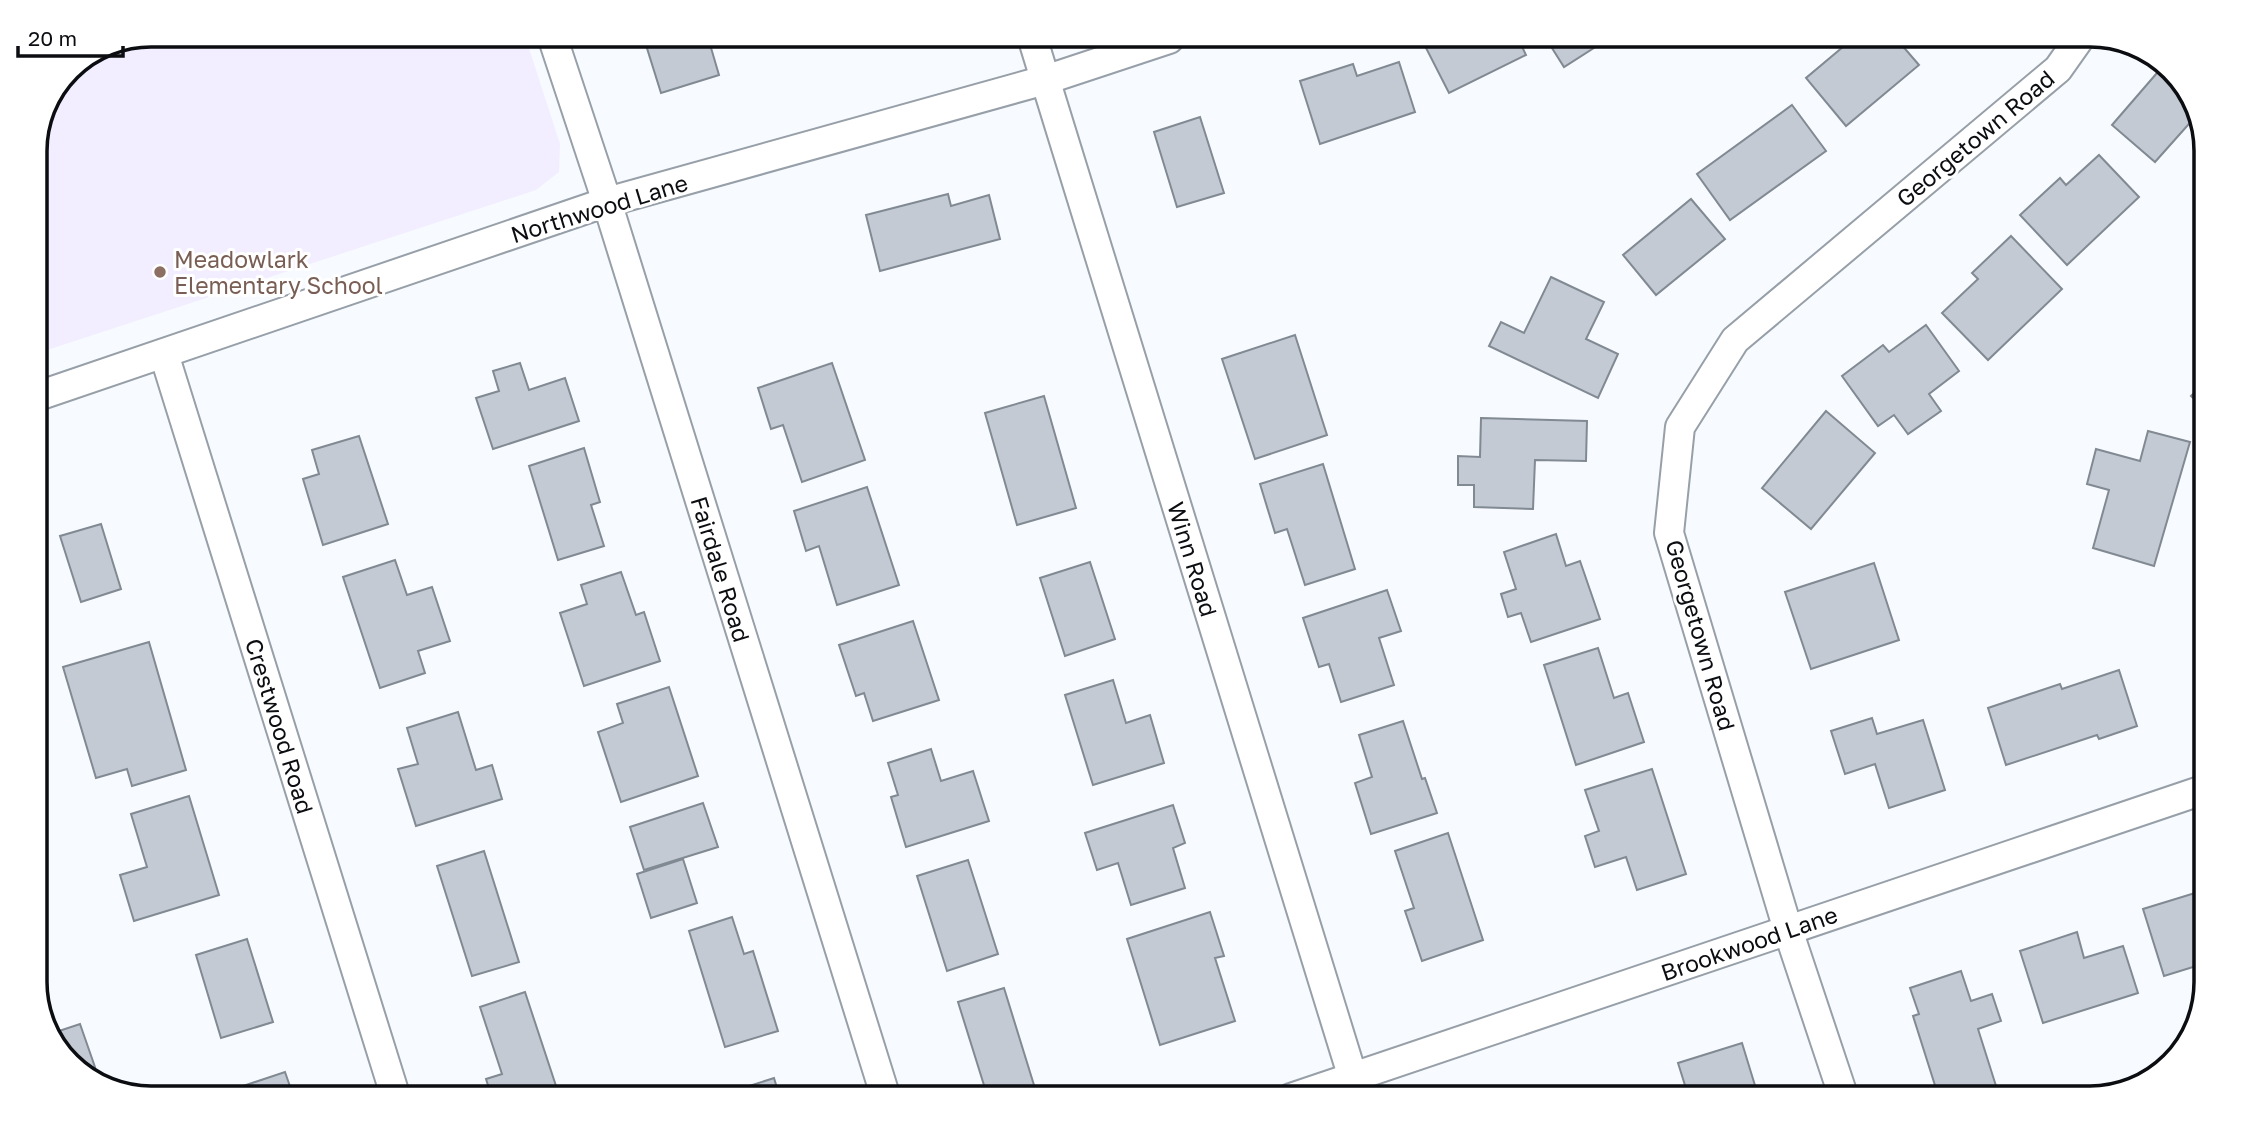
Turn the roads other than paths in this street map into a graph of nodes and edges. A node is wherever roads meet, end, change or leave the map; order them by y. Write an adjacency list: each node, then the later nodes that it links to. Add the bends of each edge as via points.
1 (556, 47): 6 (street, Fairdale Road)
2 (1035, 47): 5 (street, Winn Road)
3 (1144, 47): 5 (street, Northwood Lane)
4 (2074, 47): 10 (street, Georgetown Road, via 2058,69 1735,340 1679,427 1670,533)
5 (1045, 79): 6 (street, Northwood Lane); 11 (street, Winn Road)
6 (607, 202): 7 (street, Northwood Lane); 13 (street, Fairdale Road)
7 (164, 354): 8 (street, Northwood Lane); 12 (street, Crestwood Road)
8 (47, 393)
9 (2194, 793): 10 (street, Brookwood Lane)
10 (1788, 930): 11 (street, Brookwood Lane); 15 (street, Georgetown Road)
11 (1353, 1078): 14 (street, Brookwood Lane)
12 (392, 1086)
13 (882, 1086)
14 (1328, 1086)
15 (1840, 1086)

